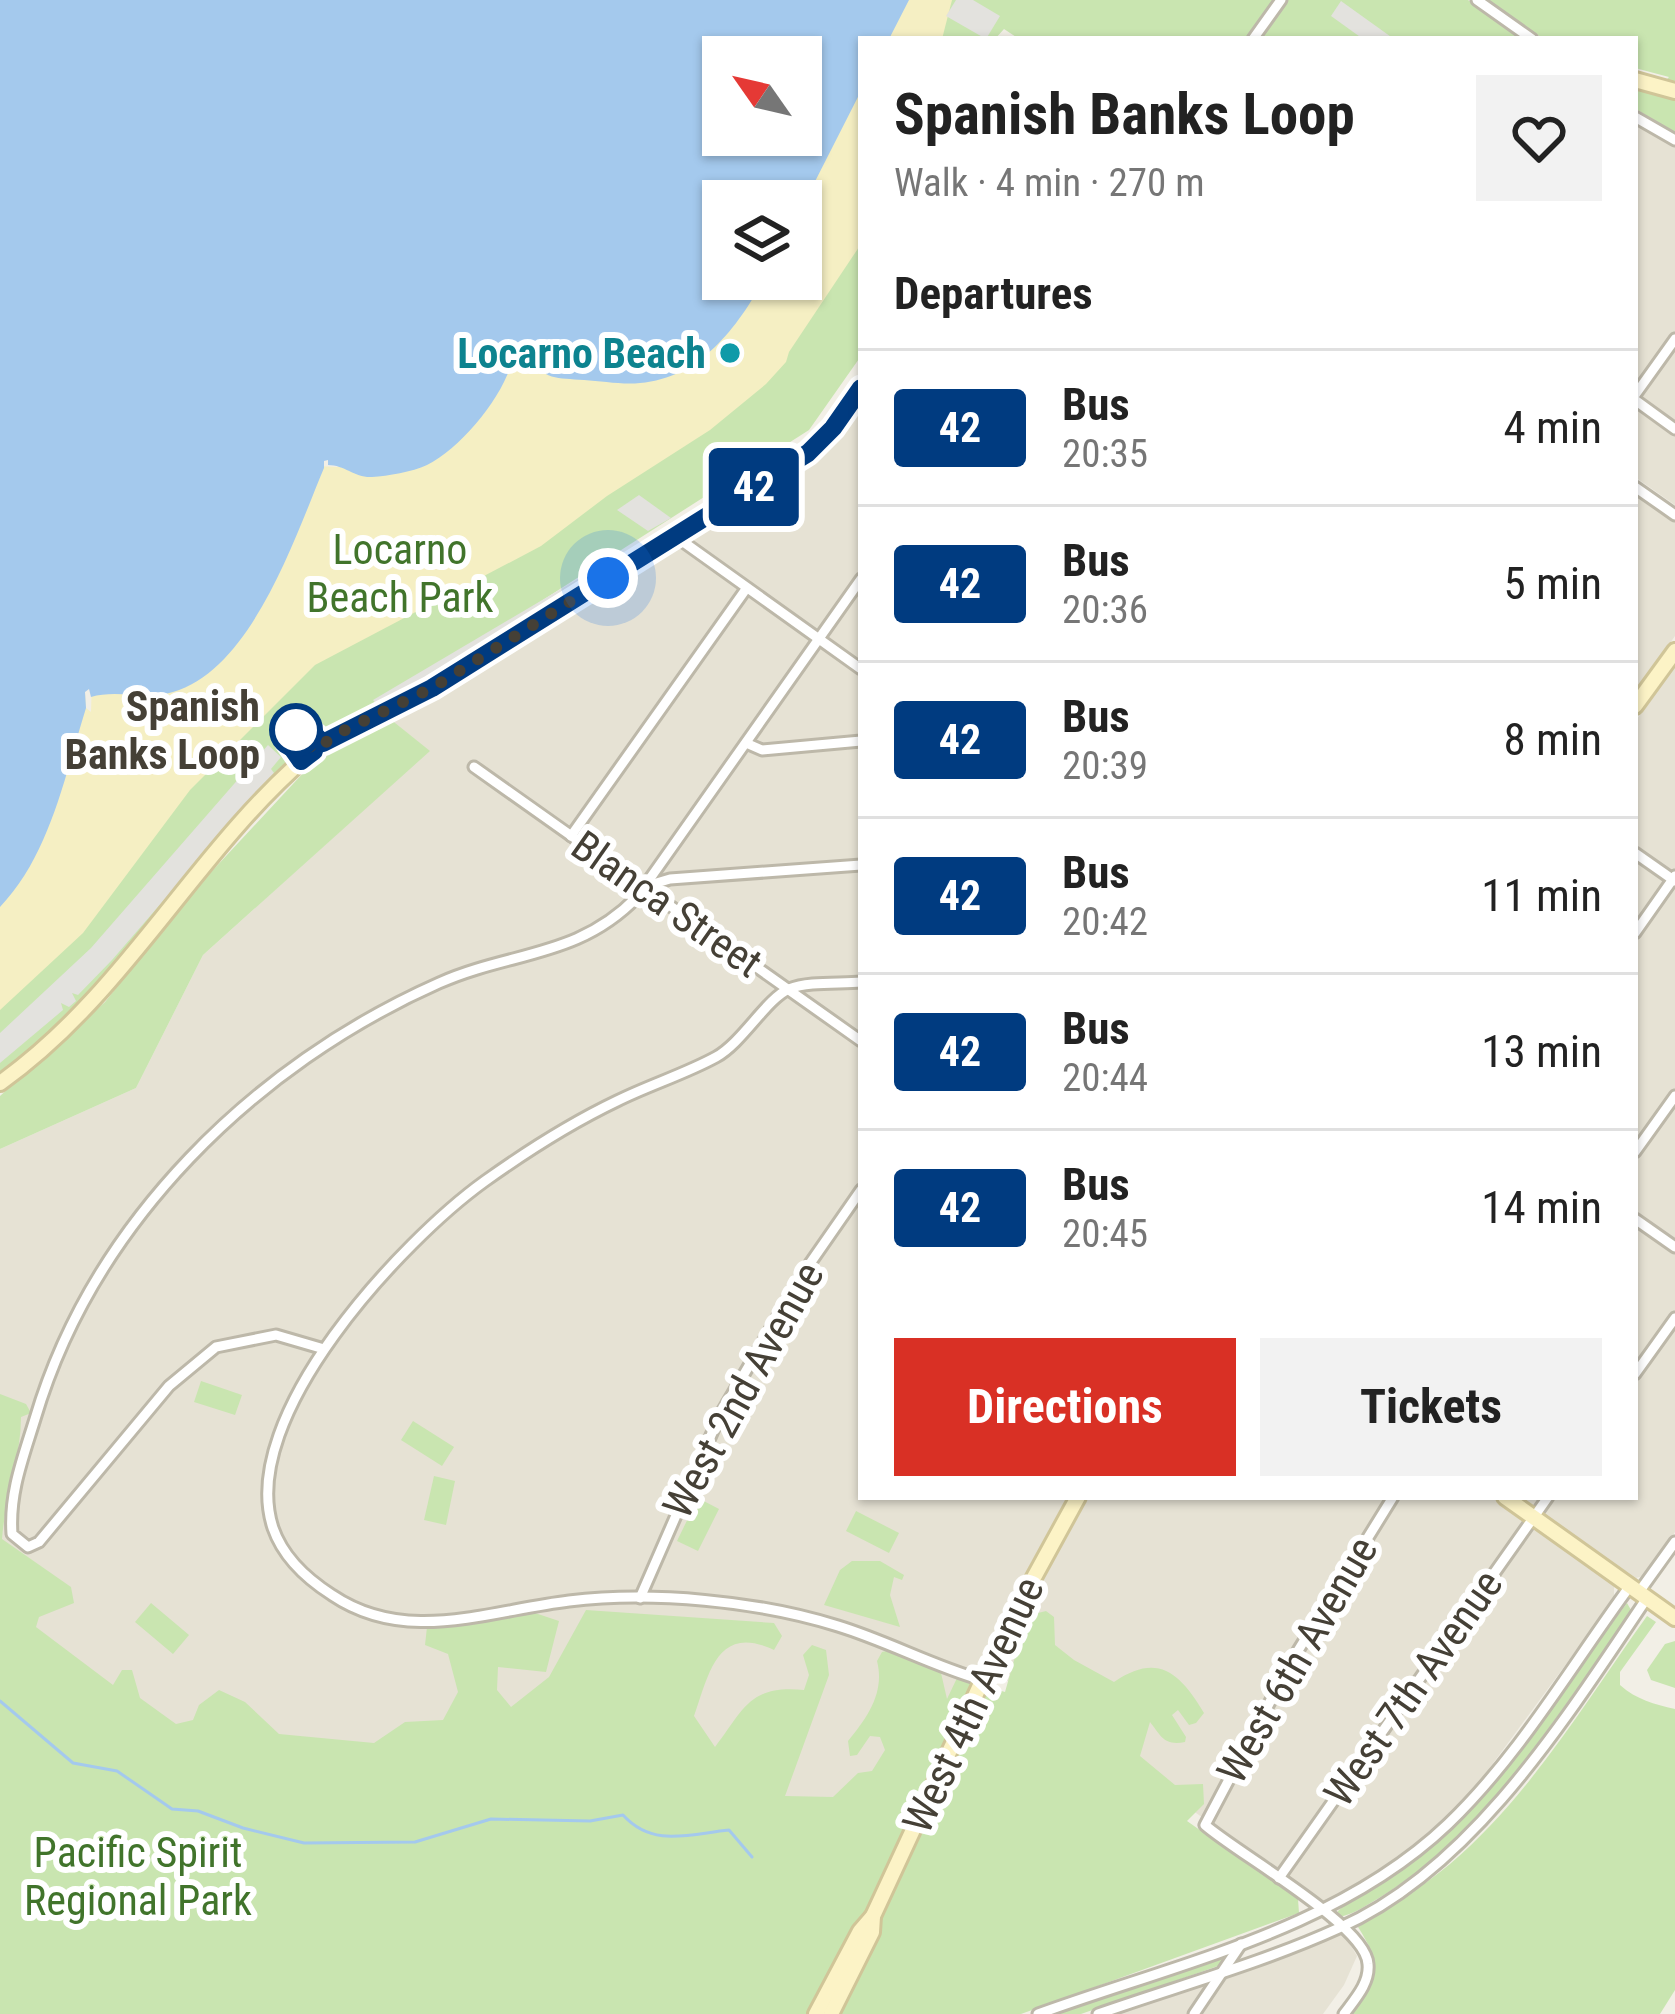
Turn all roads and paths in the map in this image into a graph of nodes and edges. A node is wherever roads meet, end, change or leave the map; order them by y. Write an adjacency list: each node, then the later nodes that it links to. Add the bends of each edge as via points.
1 (1281, 0): 3 (street)
2 (1477, 0): 4 (street)
3 (1255, 36)
4 (1528, 36)
5 (1638, 81): 6 (street)
6 (1675, 91)
7 (1638, 119): 8 (street)
8 (1675, 140)
9 (1675, 338): 11 (street)
10 (858, 392): 16 (street, via 808,453)
11 (1638, 394)
12 (1638, 400): 13 (street)
13 (1675, 429)
14 (1638, 489): 15 (street)
15 (1675, 515)
16 (675, 536): 18 (street); 35 (street, via 432,688 314,751 189,884 104,992)
17 (858, 583): 19 (street)
18 (746, 589): 19 (street); 26 (street)
19 (819, 639): 21 (street); 24 (street)
20 (1675, 651): 22 (street)
21 (858, 667)
22 (1638, 702)
23 (858, 741): 24 (street, via 762,750)
24 (746, 743): 30 (street)
25 (474, 767): 26 (street, Blanca Street)
26 (571, 836): 30 (street, Blanca Street)
27 (1638, 855): 29 (street)
28 (858, 865): 30 (street)
29 (1674, 879): 31 (street)
30 (644, 887): 33 (street, Blanca Street); 42 (street, via 596,933 442,982 358,1023 265,1090 177,1170 113,1256 45,1385 10,1502 12,1534 28,1547 39,1542 169,1386 216,1347 276,1335)
31 (1638, 929)
32 (858, 982): 33 (street)
33 (788, 989): 34 (street, Blanca Street); 42 (street, via 721,1055 617,1101 484,1182 382,1274)
34 (858, 1039)
35 (0, 1083)
36 (1675, 1096): 37 (street)
37 (1638, 1148)
38 (858, 1194): 51 (street, West 2nd Avenue, via 719,1418)
39 (1638, 1221): 40 (street)
40 (1675, 1247)
41 (1675, 1318): 43 (street)
42 (324, 1349): 51 (street, via 271,1461 273,1529 305,1576 357,1611 414,1623)
43 (1638, 1370)
44 (1076, 1500): 53 (street, West 4th Avenue)
45 (1391, 1500): 54 (street, West 6th Avenue, via 1291,1661 1205,1826)
46 (1509, 1500): 48 (street)
47 (1546, 1500): 48 (street, West 7th Avenue)
48 (1533, 1517): 50 (street); 54 (street, West 7th Avenue)
49 (1675, 1542): 50 (street)
50 (1639, 1592): 52 (street); 55 (street, via 1473,1798 1399,1864); 57 (street, via 1528,1767 1488,1815 1442,1859)
51 (640, 1598): 53 (street, via 832,1624)
52 (1675, 1618)
53 (982, 1681): 56 (street, West 4th Avenue)
54 (1279, 1878): 55 (street)
55 (1322, 1910): 57 (street); 58 (street)
56 (873, 1916): 60 (street); 61 (street)
57 (1343, 1927): 59 (street); 65 (street, via 1363,1945 1369,1966)
58 (1242, 1943): 59 (street); 62 (street)
59 (1227, 1970): 63 (street); 64 (street)
60 (816, 2014)
61 (831, 2014)
62 (1038, 2014)
63 (1098, 2014)
64 (1194, 2014)
65 (1344, 2014)

